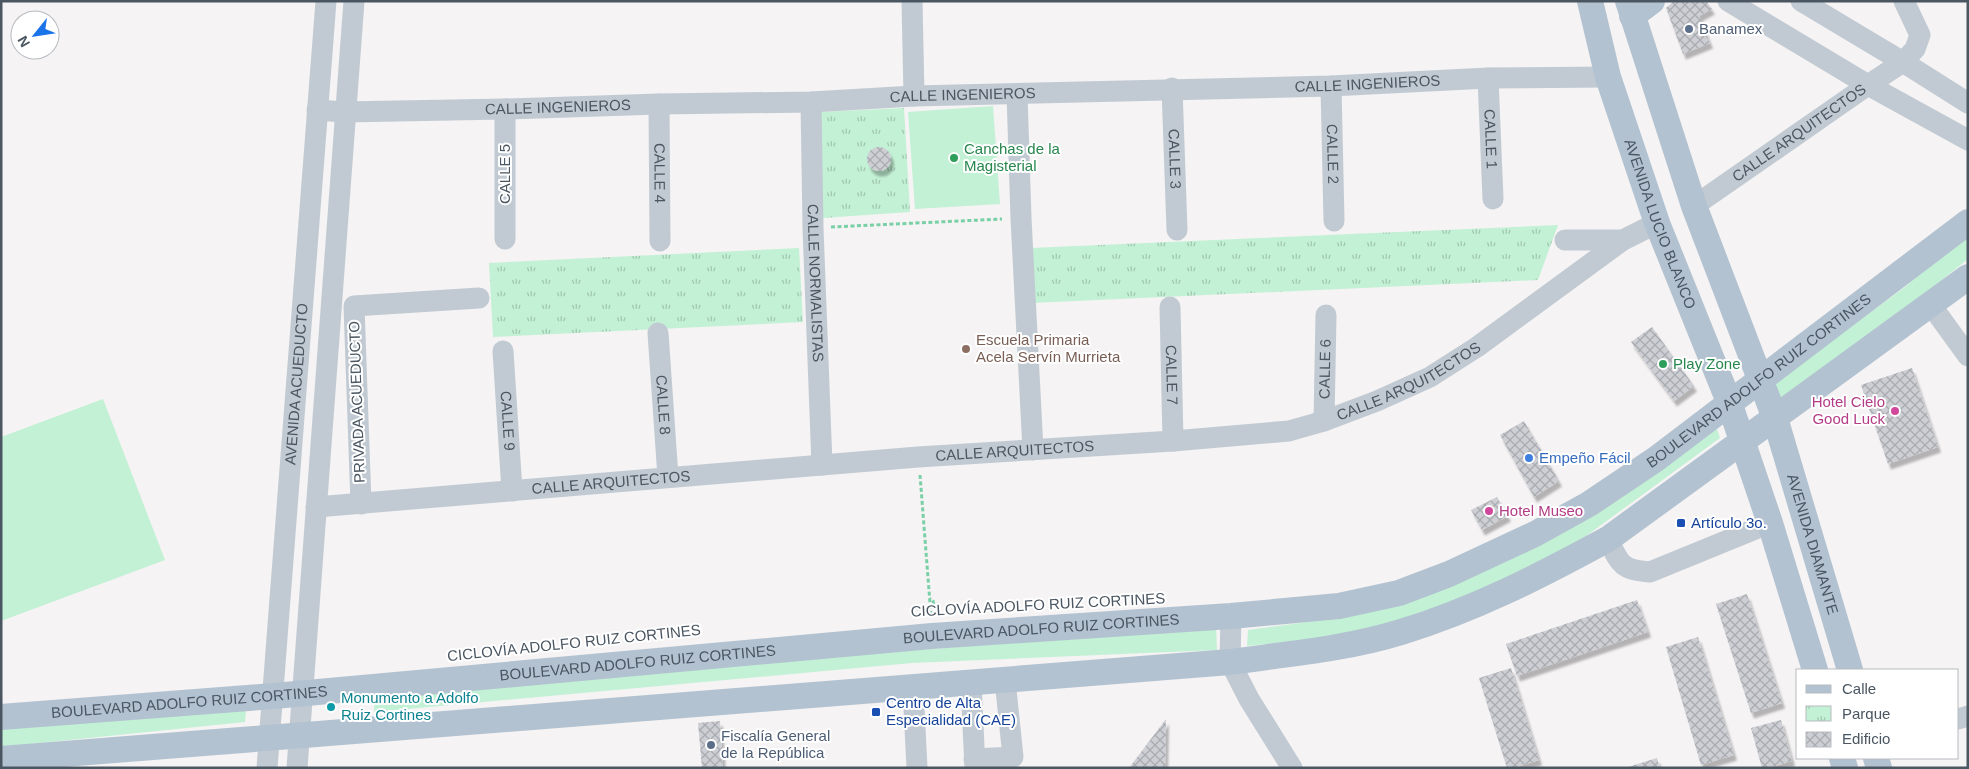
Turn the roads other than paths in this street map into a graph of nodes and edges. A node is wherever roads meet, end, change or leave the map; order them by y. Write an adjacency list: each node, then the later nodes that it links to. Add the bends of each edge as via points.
1 (326, 1): 21 (street, AVENIDA ACUEDUCTO)
2 (354, 1): 22 (street, AVENIDA ACUEDUCTO)
3 (912, 1): 16 (street)
4 (1590, 1): 10 (main road, AVENIDA LUCIO BLANCO)
5 (1728, 1): 12 (street)
6 (1801, 1): 9 (street)
7 (1904, 1): 9 (street, via 1920,35 1916,49)
8 (1638, 6): 25 (main road)
9 (1903, 62): 12 (street, CALLE ARQUITECTOS); 18 (street)
10 (1608, 77): 11 (street, CALLE INGENIEROS); 28 (main road, AVENIDA LUCIO BLANCO)
11 (1488, 78): 13 (street, CALLE INGENIEROS); 24 (street, CALLE 1)
12 (1868, 84): 23 (street); 25 (street, CALLE ARQUITECTOS)
13 (1331, 86): 14 (street, CALLE INGENIEROS); 26 (street, CALLE 2)
14 (1172, 88): 15 (street, CALLE INGENIEROS); 29 (street, CALLE 3)
15 (1017, 94): 16 (street, CALLE INGENIEROS); 48 (street)
16 (914, 96): 17 (street, CALLE INGENIEROS)
17 (811, 102): 19 (street, CALLE INGENIEROS); 49 (street, CALLE NORMALISTAS)
18 (1968, 103)
19 (659, 104): 20 (street, CALLE INGENIEROS); 33 (street, CALLE 4)
20 (506, 109): 22 (street, CALLE INGENIEROS); 30 (street, CALLE 5)
21 (317, 110): 22 (street, CALLE INGENIEROS); 64 (street, AVENIDA ACUEDUCTO)
22 (344, 112): 53 (street, AVENIDA ACUEDUCTO)
23 (1968, 140)
24 (1493, 200)
25 (1694, 206): 42 (main road)
26 (1334, 221)
27 (1968, 222): 42 (main road, BOULEVARD ADOLFO RUIZ CORTINES)
28 (1657, 223): 32 (street, CALLE ARQUITECTOS); 43 (main road, AVENIDA LUCIO BLANCO)
29 (1177, 230)
30 (505, 239)
31 (1565, 240): 32 (street)
32 (1623, 240): 45 (street, CALLE ARQUITECTOS, via 1477,347 1430,377)
33 (660, 241)
34 (1968, 277): 36 (main road)
35 (479, 298): 52 (street, PRIVADA ACUEDUCTO, via 354,306)
36 (1931, 305): 41 (street); 44 (main road)
37 (1170, 307): 46 (street, CALLE 7)
38 (1326, 315): 45 (street, CALLE 6)
39 (658, 333): 50 (street, CALLE 8)
40 (504, 351): 51 (street, CALLE 9)
41 (1968, 356)
42 (1762, 378): 43 (main road, BOULEVARD ADOLFO RUIZ CORTINES); 44 (main road)
43 (1728, 402): 47 (main road, AVENIDA LUCIO BLANCO); 56 (main road, BOULEVARD ADOLFO RUIZ CORTINES, via 1656,459 1590,504 1449,574 1399,593 1339,606)
44 (1775, 418): 47 (main road); 59 (main road, AVENIDA DIAMANTE)
45 (1324, 421): 46 (street, CALLE ARQUITECTOS, via 1289,431)
46 (1173, 441): 48 (street, CALLE ARQUITECTOS)
47 (1742, 442): 54 (main road); 55 (main road)
48 (1033, 450): 49 (street, CALLE ARQUITECTOS)
49 (822, 465): 50 (street, CALLE ARQUITECTOS)
50 (668, 477): 51 (street, CALLE ARQUITECTOS)
51 (512, 491): 52 (street, CALLE ARQUITECTOS)
52 (361, 504): 53 (street, CALLE ARQUITECTOS)
53 (316, 506): 63 (street, AVENIDA ACUEDUCTO)
54 (1770, 523): 55 (street, via 1650,572 1631,570 1618,560); 58 (main road)
55 (1608, 539): 57 (main road, via 1554,569 1455,614 1400,632 1342,646)
56 (1231, 616): 57 (street); 63 (main road, BOULEVARD ADOLFO RUIZ CORTINES, via 932,636)
57 (1230, 662): 60 (main road); 73 (street)
58 (1815, 669)
59 (1850, 669)
60 (1004, 680): 61 (main road); 69 (street, via 1013,757)
61 (971, 683): 62 (main road); 69 (street)
62 (913, 688): 66 (main road); 72 (street)
63 (303, 693): 64 (main road, BOULEVARD ADOLFO RUIZ CORTINES); 66 (street, AVENIDA ACUEDUCTO)
64 (274, 696): 65 (main road, BOULEVARD ADOLFO RUIZ CORTINES); 67 (street, AVENIDA ACUEDUCTO)
65 (1, 717)
66 (299, 736): 67 (main road); 71 (street, AVENIDA ACUEDUCTO)
67 (269, 738): 68 (main road); 70 (street, AVENIDA ACUEDUCTO)
68 (1, 759)
69 (975, 764)
70 (267, 768)
71 (296, 768)
72 (917, 768)
73 (1292, 768)

